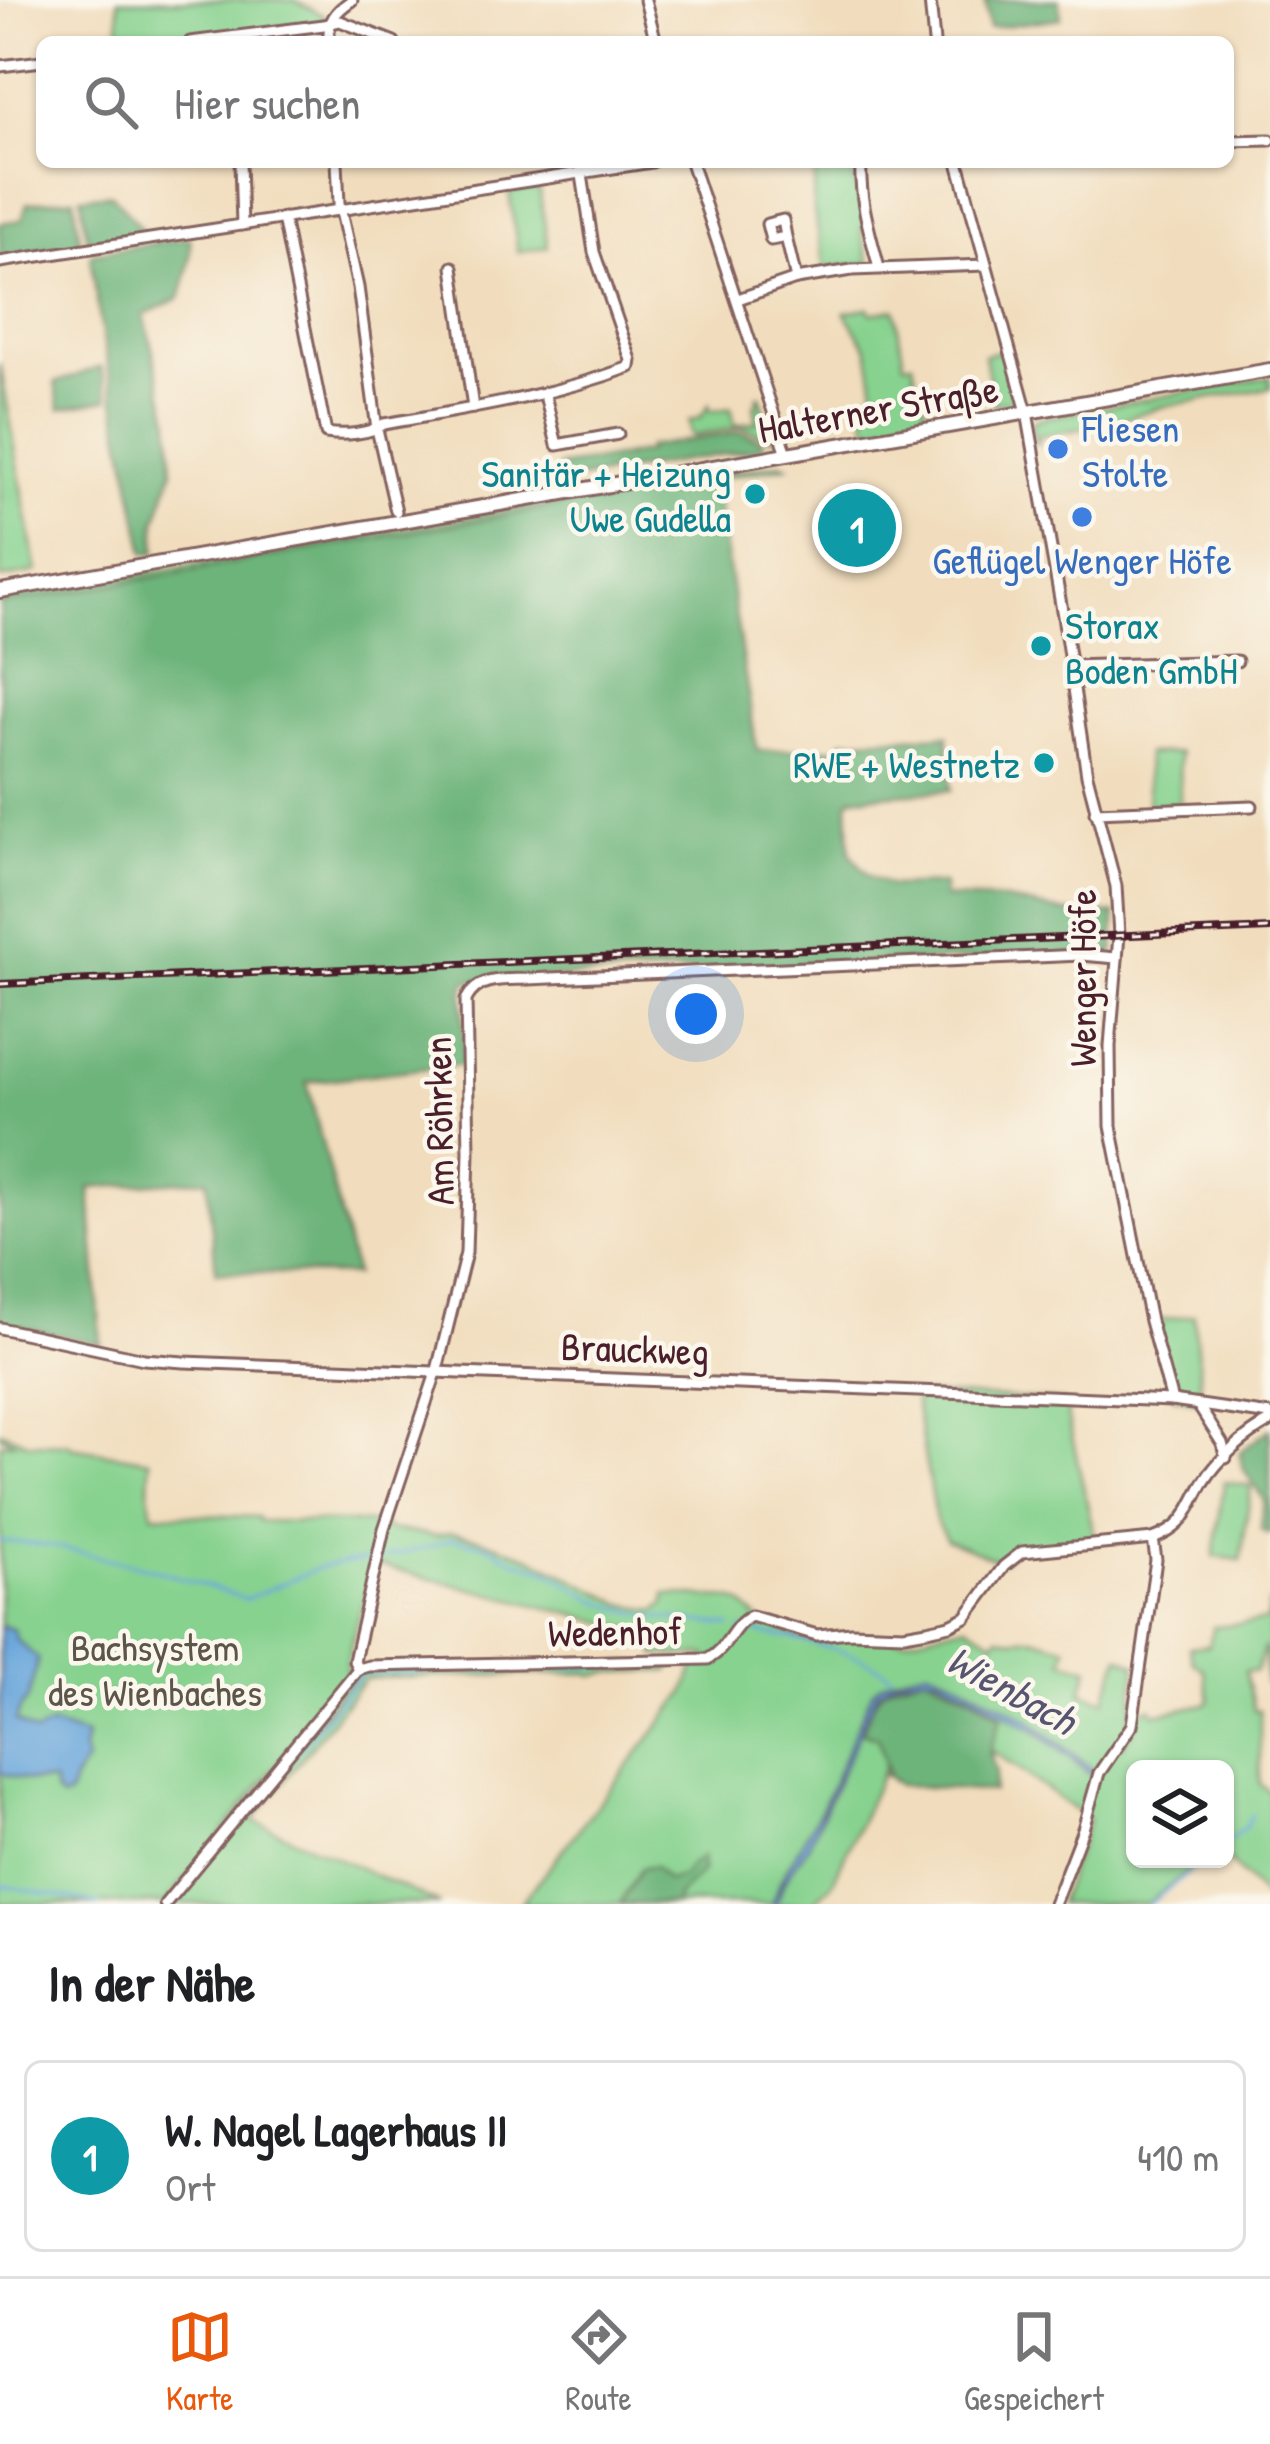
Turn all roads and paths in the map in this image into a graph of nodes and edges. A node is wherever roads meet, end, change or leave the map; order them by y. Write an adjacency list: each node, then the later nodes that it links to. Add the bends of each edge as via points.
1 (352, 0): 4 (street)
2 (645, 0): 8 (street)
3 (930, 0): 9 (street)
4 (333, 21): 5 (street); 6 (street); 7 (street)
5 (237, 36)
6 (328, 36)
7 (379, 36)
8 (654, 36)
9 (933, 36)
10 (36, 62): 11 (street)
11 (0, 66)
12 (1234, 140): 13 (street)
13 (1270, 140)
14 (240, 168): 22 (street)
15 (337, 168): 20 (street)
16 (580, 168): 20 (street); 31 (street, via 594,252 630,367)
17 (693, 168): 29 (street)
18 (861, 168): 27 (street)
19 (960, 168): 25 (street, Wenger Höfe)
20 (340, 210): 21 (street); 34 (street)
21 (283, 218): 22 (street); 34 (street, via 326,433)
22 (242, 225): 24 (street)
23 (786, 237): 28 (street)
24 (0, 262)
25 (986, 265): 27 (street); 33 (street, Wenger Höfe)
26 (453, 267): 32 (street)
27 (878, 268): 28 (street)
28 (796, 279): 29 (street)
29 (738, 299): 36 (street)
30 (1270, 370): 33 (main road, Halterner Straße)
31 (545, 395): 32 (street); 35 (street, via 557,445)
32 (473, 408): 34 (street)
33 (1027, 412): 36 (main road, Halterner Straße); 40 (street, Wenger Höfe)
34 (377, 429): 37 (street)
35 (618, 434)
36 (787, 454): 38 (main road, Halterner Straße)
37 (397, 511)
38 (0, 591)
39 (1237, 661): 40 (street)
40 (1070, 666): 42 (street, Wenger Höfe)
41 (1252, 806): 42 (street)
42 (1095, 812): 43 (street, Wenger Höfe, via 1116,886)
43 (1118, 958): 45 (street, Am Röhrken, via 476,986 466,1000 468,1239); 46 (street, Wenger Höfe, via 1111,1126)
44 (0, 1328): 45 (street, Brauckweg, via 144,1359)
45 (437, 1370): 46 (street, Brauckweg); 51 (street, Am Röhrken, via 385,1529)
46 (1172, 1401): 47 (street, Brauckweg)
47 (1198, 1404): 48 (street, Brauckweg); 49 (street)
48 (1270, 1418): 49 (street)
49 (1226, 1458): 50 (street, via 1186,1518)
50 (1154, 1539): 51 (street, Wedenhof, via 1022,1552 964,1618 904,1634 817,1635 751,1616 708,1659); 53 (street, via 1132,1725 1101,1771)
51 (358, 1669): 52 (street)
52 (165, 1904)
53 (1054, 1904)

